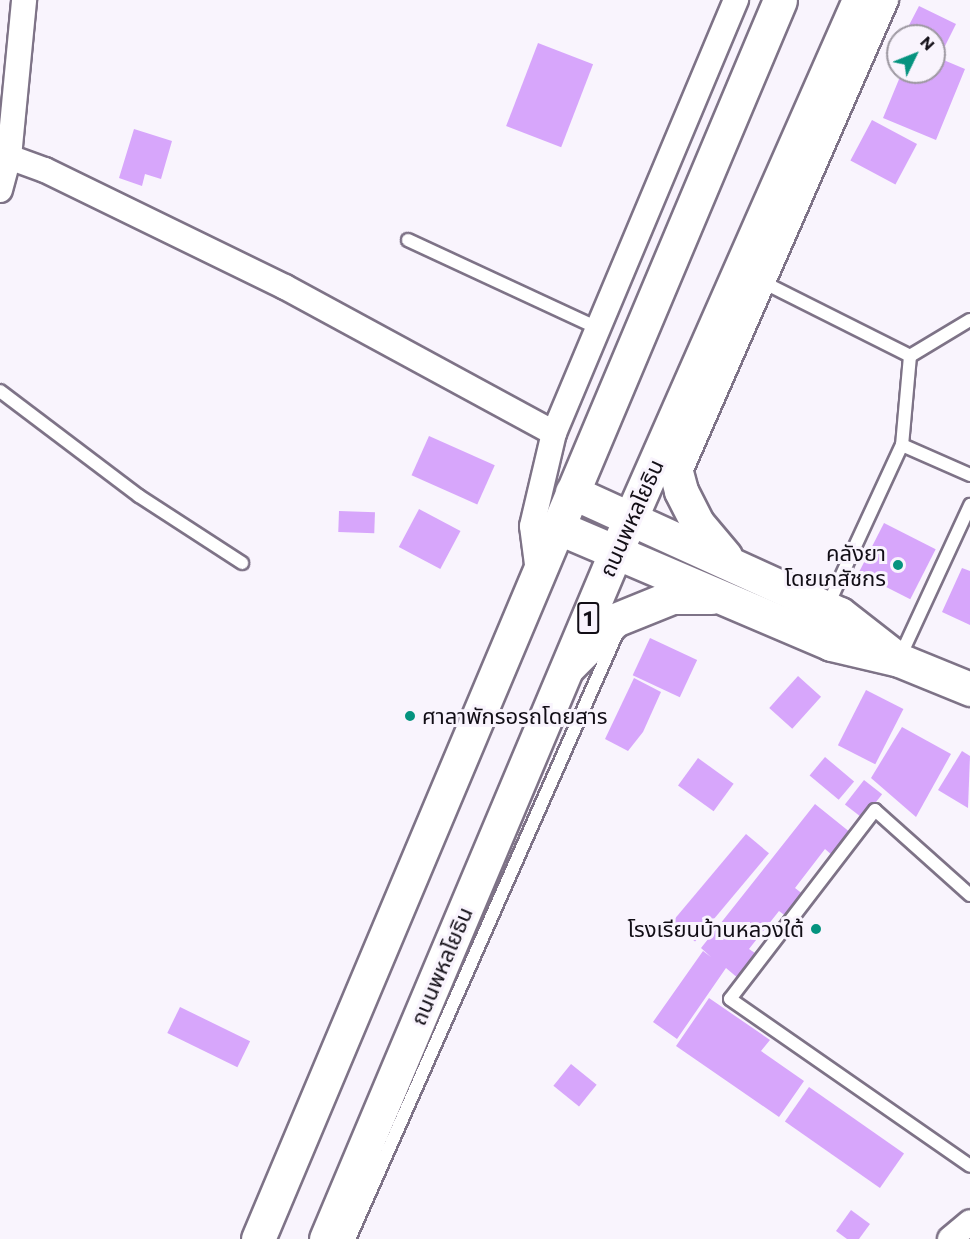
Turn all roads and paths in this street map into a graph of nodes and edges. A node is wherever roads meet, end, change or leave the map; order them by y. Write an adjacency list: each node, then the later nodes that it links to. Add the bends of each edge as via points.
1 (24, 0): 6 (street)
2 (736, 0): 11 (street)
3 (780, 0): 19 (main road)
4 (859, 0): 9 (main road, ถนนพหลโยธิน / 1)
5 (886, 0): 9 (street)
6 (9, 157): 7 (street); 15 (street, via 285,287)
7 (0, 190)
8 (408, 240): 11 (lane)
9 (750, 277): 12 (lane); 14 (main road, ถนนพหลโยธิน / 1); 18 (street)
10 (970, 320): 12 (lane)
11 (598, 328): 15 (street)
12 (910, 356): 16 (lane)
13 (0, 391): 24 (lane, via 139,496)
14 (673, 423): 18 (main road, via 672,457); 21 (main road, ถนนพหลโยธิน / 1)
15 (554, 433): 26 (street, via 532,526)
16 (903, 445): 17 (lane); 28 (lane)
17 (970, 476)
18 (677, 478): 25 (main road, via 698,524)
19 (572, 492): 21 (main road); 22 (main road)
20 (970, 505): 30 (lane)
21 (631, 517): 23 (main road, ถนนพหลโยธิน / 1); 25 (main road)
22 (557, 527): 23 (main road); 26 (main road)
23 (616, 551): 27 (main road); 31 (main road, ถนนพหลโยธิน / 1)
24 (242, 563)
25 (732, 564): 28 (main road)
26 (538, 572): 36 (main road)
27 (722, 597): 29 (main road, via 672,597); 30 (main road, via 831,644)
28 (826, 608): 30 (main road)
29 (625, 615): 31 (main road, via 615,620); 38 (lane)
30 (899, 660): 32 (main road)
31 (567, 669): 37 (main road, ถนนพหลโยธิน / 1)
32 (970, 689)
33 (970, 895): 34 (lane, via 875,810 730,999)
34 (970, 1166)
35 (970, 1222): 39 (street)
36 (258, 1239)
37 (326, 1239)
38 (349, 1239)
39 (950, 1239)

